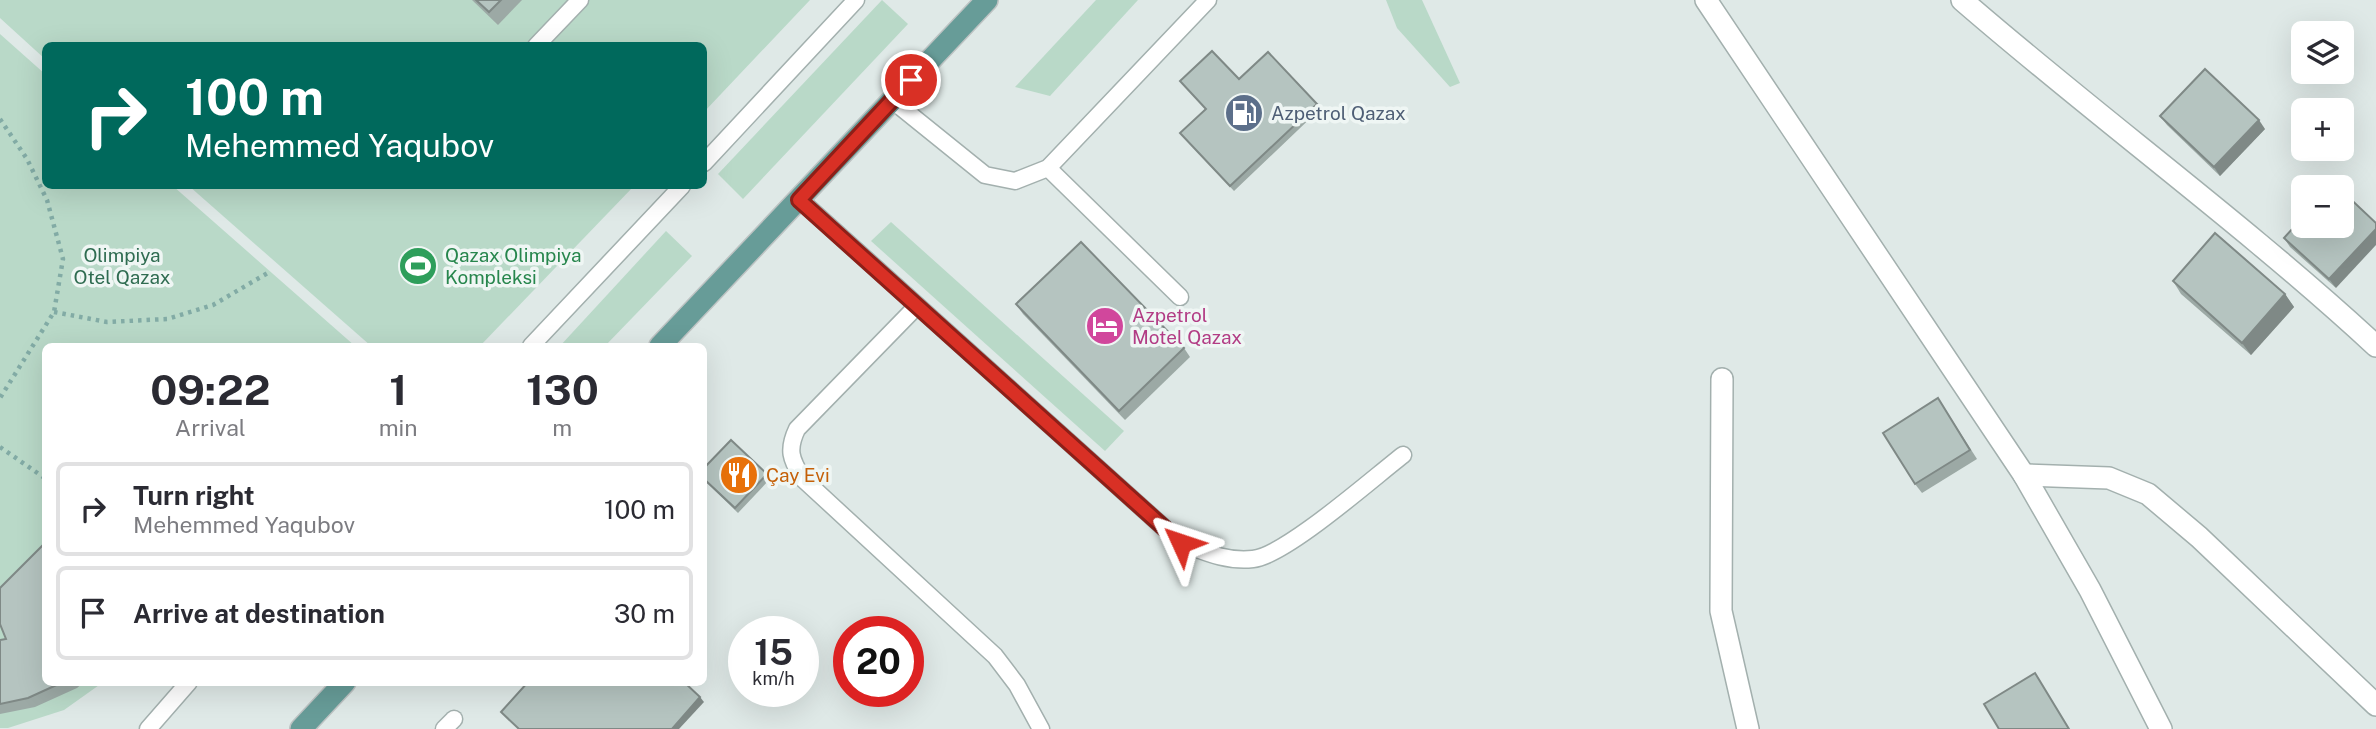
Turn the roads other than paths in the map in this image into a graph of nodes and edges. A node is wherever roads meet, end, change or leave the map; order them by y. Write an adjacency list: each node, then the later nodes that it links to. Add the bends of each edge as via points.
1 (580, 0): 7 (lane)
2 (856, 0): 9 (lane)
3 (987, 0): 8 (main road)
4 (1208, 0): 10 (lane)
5 (1706, 0): 20 (street)
6 (1962, 0): 17 (street, via 2209,201)
7 (540, 42)
8 (892, 100): 10 (lane, via 985,175 1015,181); 12 (main road)
9 (707, 160)
10 (1048, 168): 13 (lane)
11 (679, 189): 15 (lane)
12 (799, 200): 14 (lane); 16 (main road)
13 (1180, 297)
14 (917, 306): 19 (lane, via 1181,543 1223,559 1256,559 1284,547); 26 (lane, via 797,429 790,443 793,463 802,478 995,656)
15 (534, 343)
16 (663, 343)
17 (2376, 346)
18 (1722, 379): 27 (street, via 1721,611)
19 (1402, 456)
20 (2024, 475): 23 (street, via 2109,478 2148,494); 28 (street)
21 (186, 686): 24 (lane)
22 (341, 686): 25 (main road)
23 (2376, 705)
24 (154, 727)
25 (301, 729)
26 (1041, 729)
27 (1748, 729)
28 (2161, 729)

